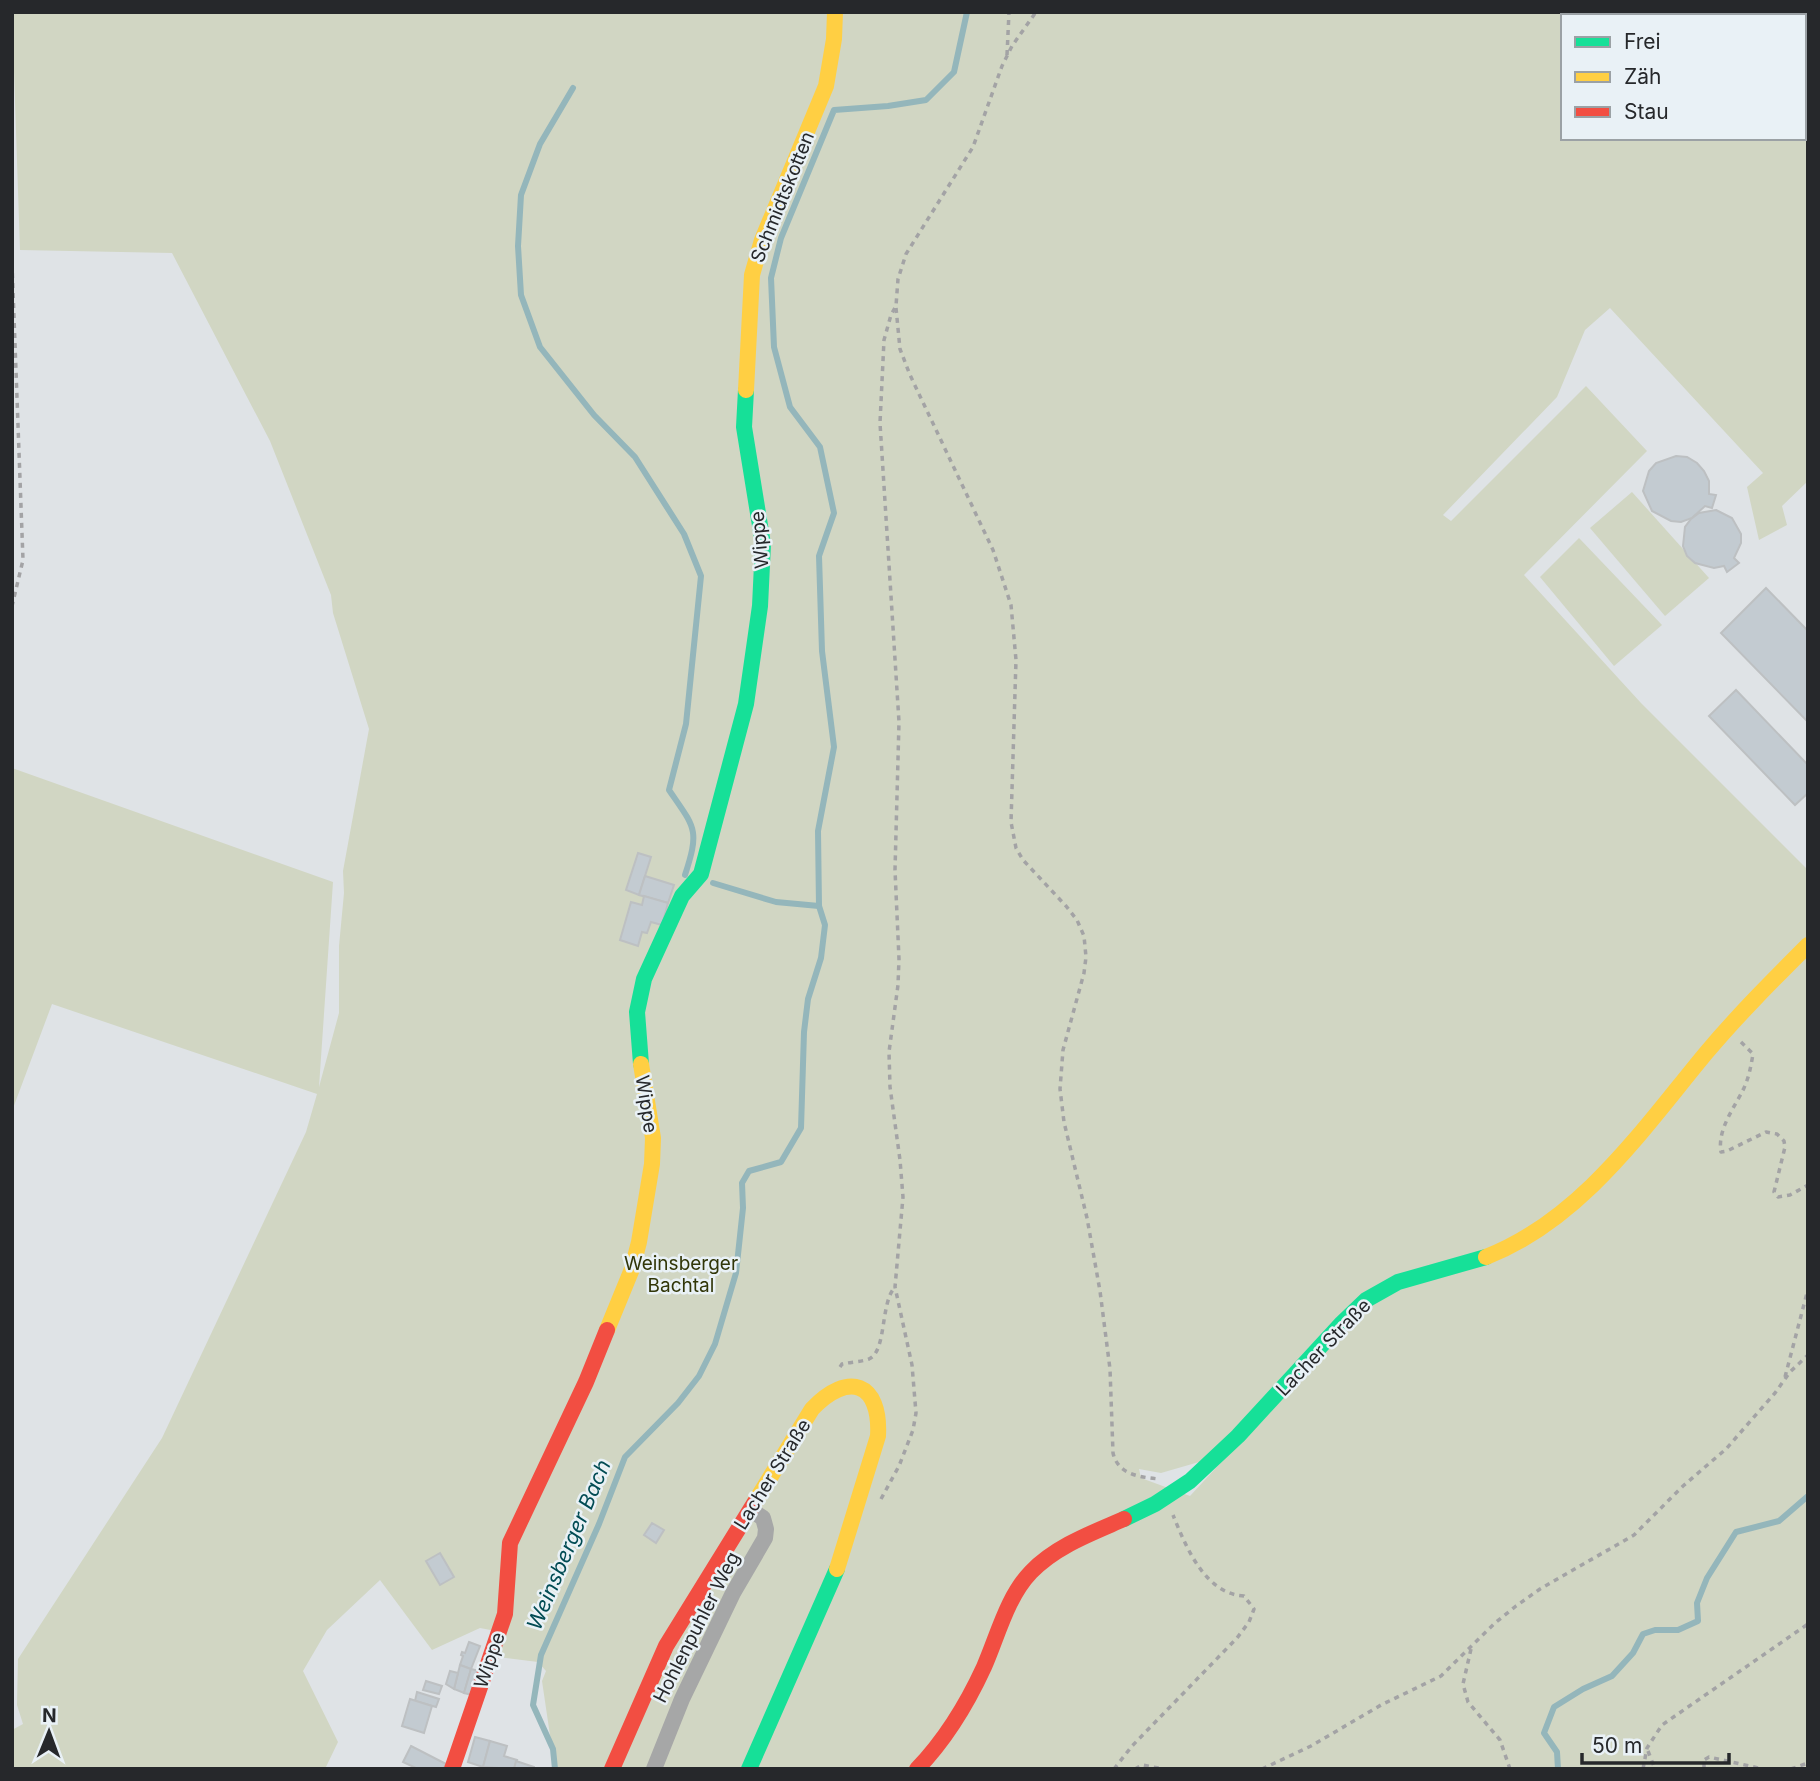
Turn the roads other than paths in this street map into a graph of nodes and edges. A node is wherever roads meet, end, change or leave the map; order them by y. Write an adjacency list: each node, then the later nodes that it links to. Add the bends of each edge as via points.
1 (835, 12): 2 (street, Schmidtskotten, via 826,86 752,275)
2 (744, 426): 5 (street, Wippe, via 764,554 754,659 708,855 701,874 682,896 639,996 638,1041 653,1138 639,1241 626,1286 586,1382 510,1543 505,1614)
3 (1808, 945): 9 (street, Lacher Straße, via 1726,1029 1637,1136 1558,1215 1494,1254 1393,1283 1372,1295 1234,1441 1187,1484 1042,1562 1014,1592 962,1707)
4 (751, 1510): 6 (street, Lacher Straße, via 666,1646); 7 (street, Hohlenpuhler Weg, via 763,1518 765,1538 682,1699); 8 (street, Lacher Straße, via 821,1398 839,1386 852,1386 876,1402 878,1436 836,1572)
5 (452, 1769)
6 (612, 1769)
7 (654, 1769)
8 (749, 1769)
9 (918, 1769)

